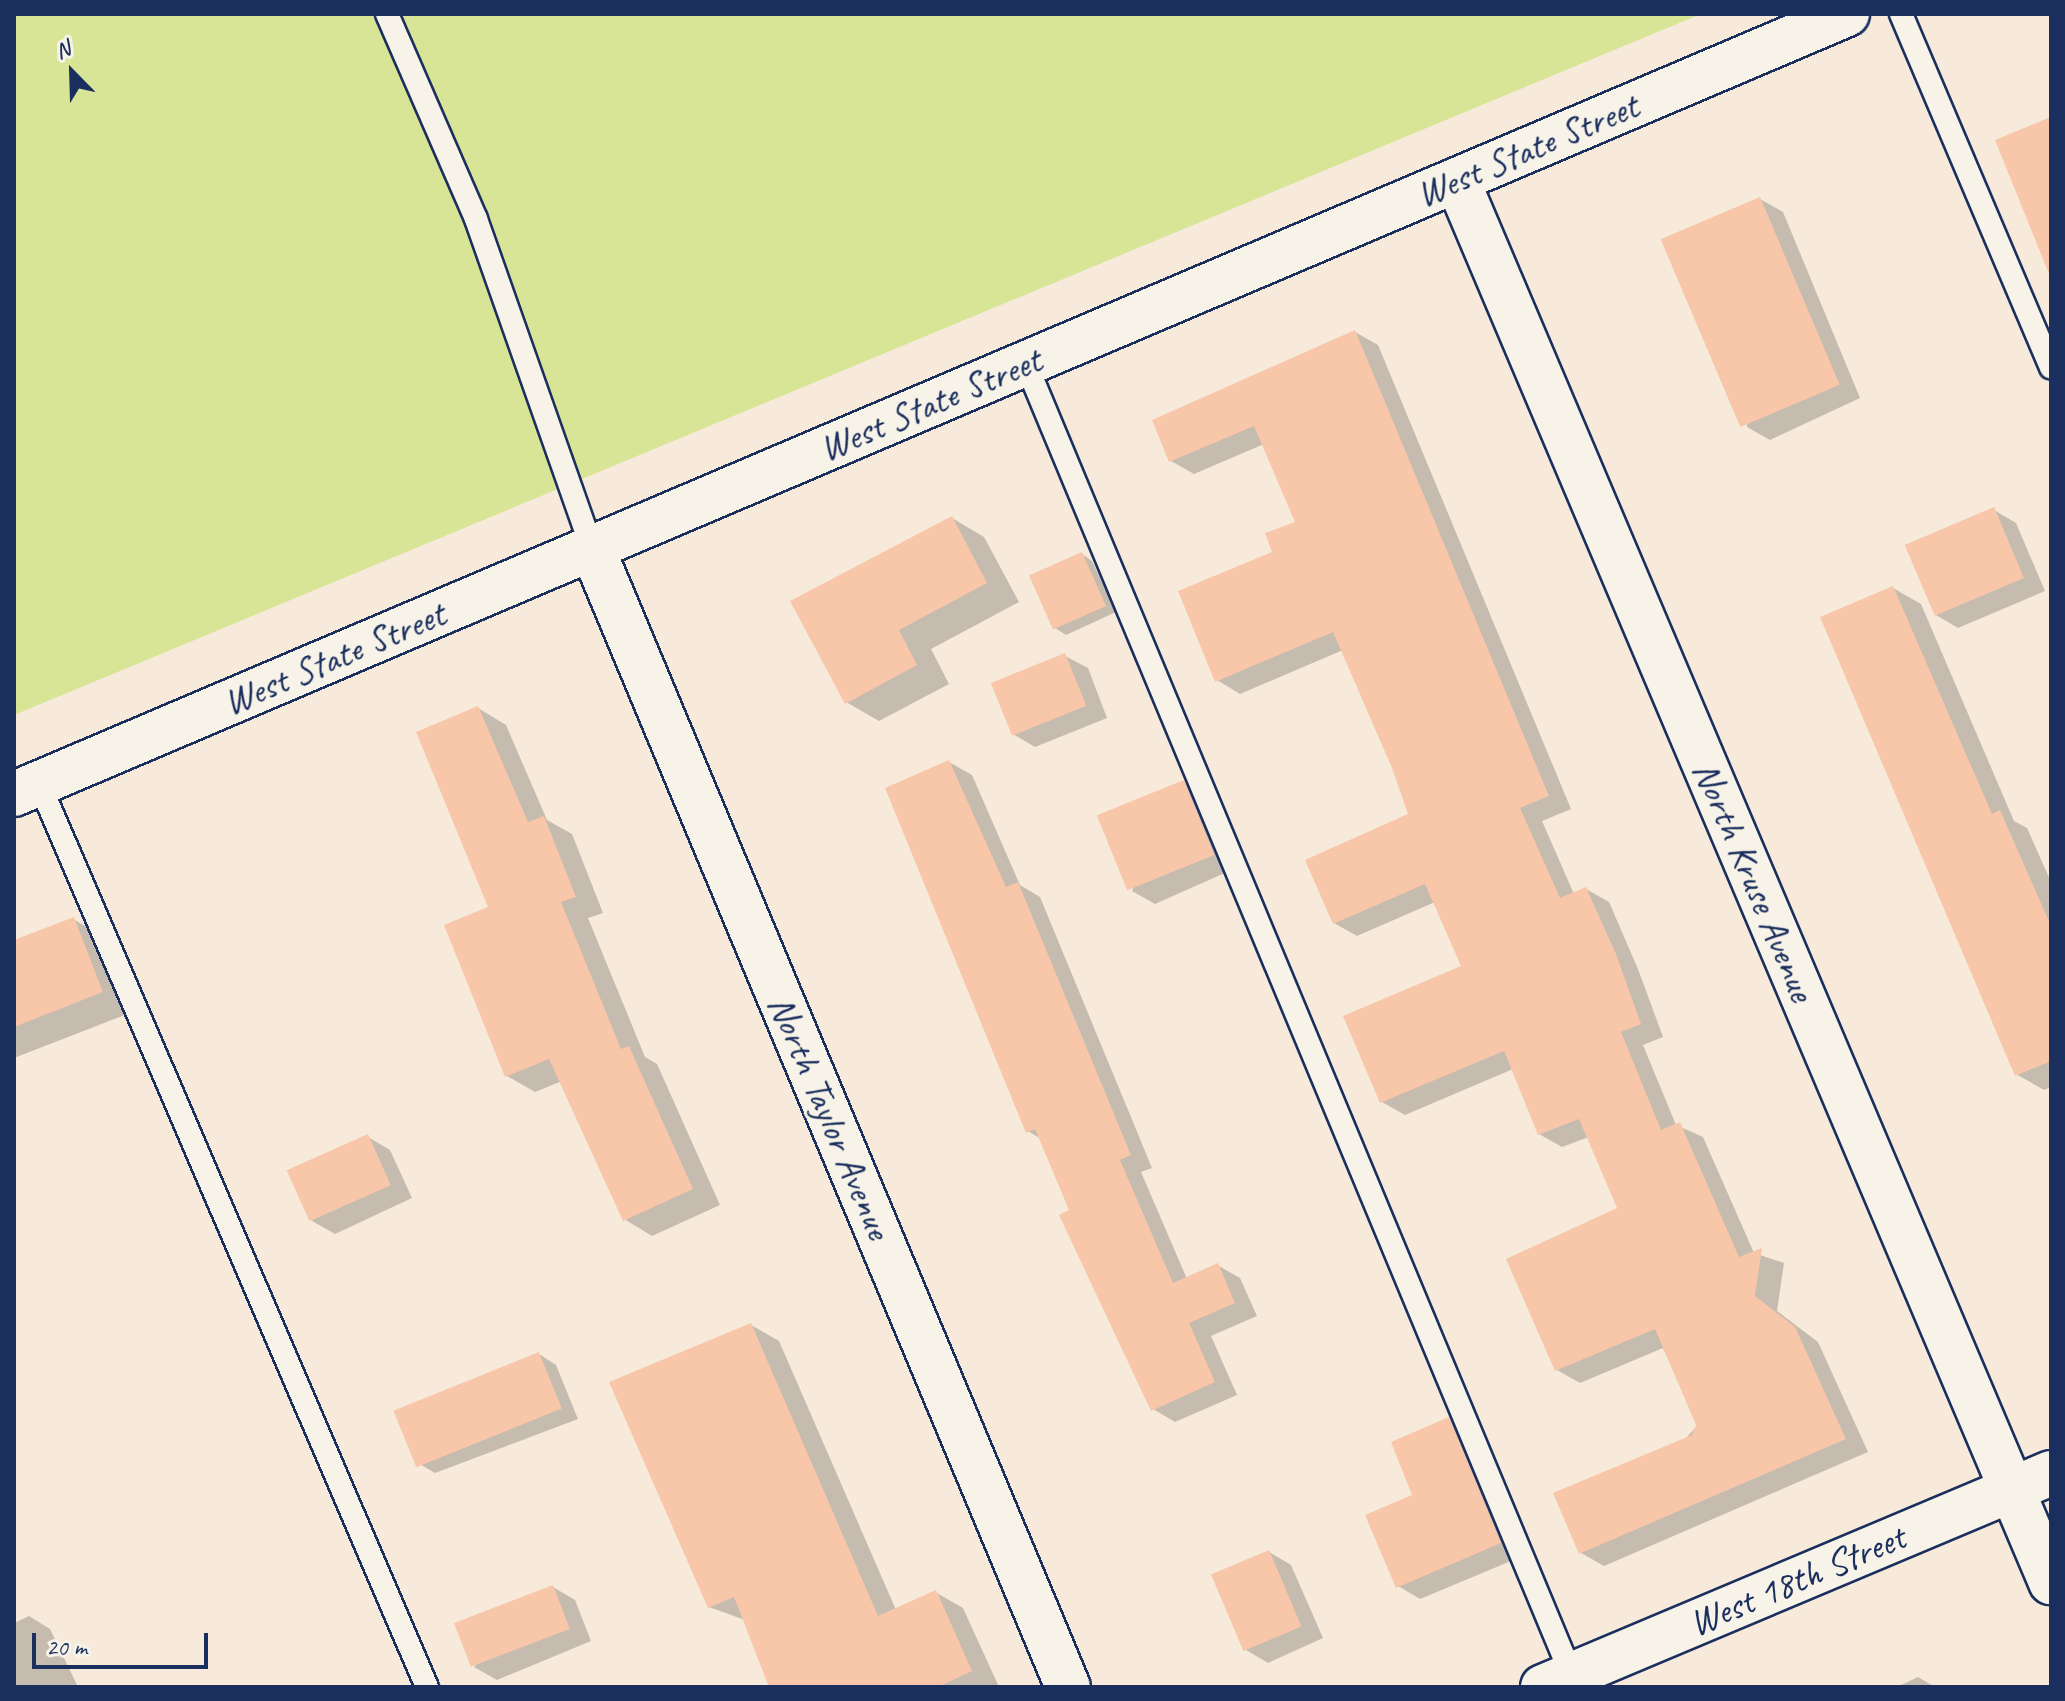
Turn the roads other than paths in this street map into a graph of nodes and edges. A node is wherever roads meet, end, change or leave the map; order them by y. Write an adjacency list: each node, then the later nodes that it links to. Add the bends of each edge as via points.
1 (387, 14): 7 (lane, via 476,219)
2 (1847, 14): 4 (street, West State Street)
3 (1901, 14): 6 (lane)
4 (1457, 180): 5 (street, West State Street); 10 (street, North Kruse Avenue)
5 (1026, 364): 7 (street, West State Street); 12 (lane)
6 (2051, 368)
7 (592, 548): 8 (street, West State Street); 14 (street, North Taylor Avenue)
8 (27, 789): 13 (lane)
9 (2051, 1473): 10 (street, West 18th Street)
10 (2012, 1489): 11 (street, North Kruse Avenue); 12 (street, West 18th Street)
11 (2051, 1582)
12 (1564, 1683)
13 (427, 1687)
14 (1068, 1687)

